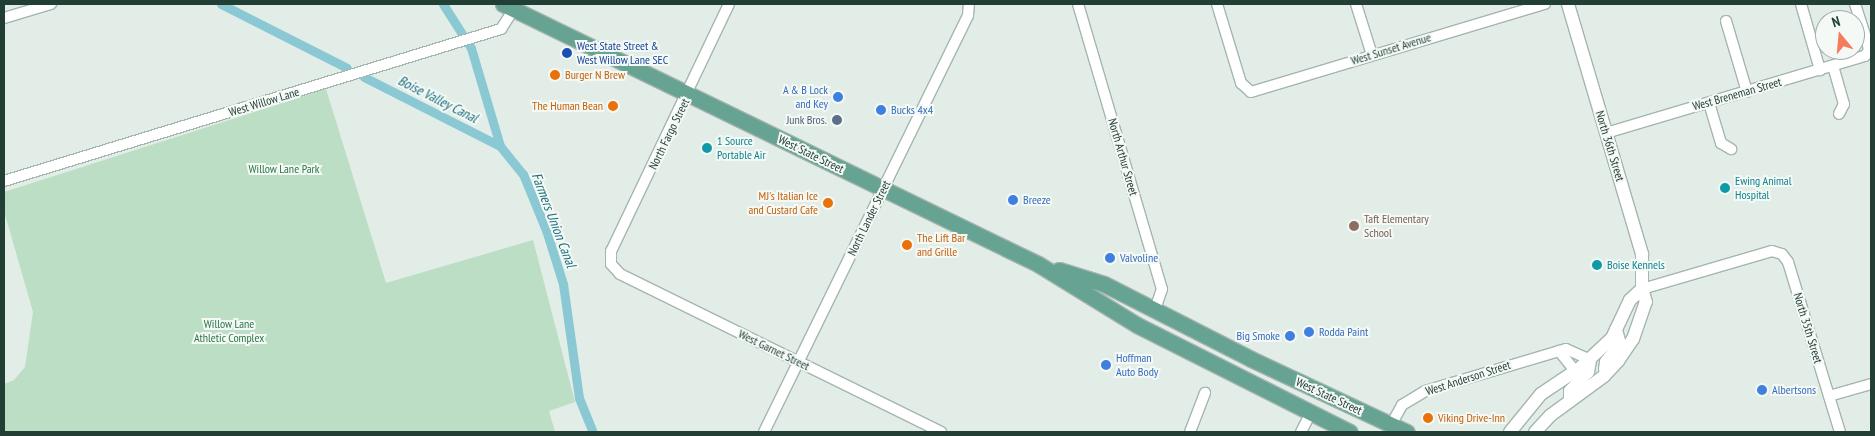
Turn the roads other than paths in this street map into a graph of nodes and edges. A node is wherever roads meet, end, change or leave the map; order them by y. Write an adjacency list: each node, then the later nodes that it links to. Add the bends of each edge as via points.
1 (51, 4): 12 (street)
2 (729, 4): 18 (street, North Fargo Street)
3 (969, 4): 24 (street, North Lander Street, via 968,15)
4 (1078, 4): 29 (street, North Arthur Street, via 1162,289)
5 (1217, 4): 14 (street, West Sunset Avenue, via 1241,83 1251,92)
6 (1356, 4): 14 (street)
7 (1545, 4): 14 (street, West Sunset Avenue)
8 (1568, 4): 21 (street, North 36th Street)
9 (1800, 4): 16 (street)
10 (1855, 4): 15 (street, West Breneman Street, via 1868,54)
11 (508, 6): 18 (main road, West State Street); 23 (street, West Willow Lane, via 501,29)
12 (4, 18)
13 (1726, 21): 17 (street)
14 (1372, 55)
15 (1833, 66): 16 (street, West Breneman Street); 20 (street, via 1844,104)
16 (1820, 70): 17 (street, West Breneman Street)
17 (1747, 92): 19 (street, West Breneman Street)
18 (687, 95): 24 (main road, West State Street); 25 (street, North Fargo Street, via 612,250)
19 (1709, 103): 21 (street, West Breneman Street); 22 (street, via 1721,143)
20 (1839, 114)
21 (1606, 133): 27 (street, North 36th Street, via 1642,254)
22 (1731, 149)
23 (4, 181)
24 (883, 189): 26 (main road, West State Street); 35 (street, North Lander Street)
25 (611, 264): 35 (street, West Garnet Street, via 620,274)
26 (1038, 264): 28 (main road, West State Street); 29 (main road, West State Street, via 1104,284)
27 (1642, 289): 30 (street, via 1630,300); 37 (street, North 36th Street, via 1646,302 1633,339); 40 (street, North 35th Street, via 1772,251 1782,254 1788,262)
28 (1092, 296): 29 (main road, West State Street, via 1104,298 1143,316 1151,315); 32 (main road, West State Street, via 1137,325)
29 (1155, 309): 33 (main road, West State Street)
30 (1616, 330): 34 (street); 37 (street, via 1620,344 1606,362)
31 (1559, 351): 34 (street, West Anderson Street, via 1573,350); 36 (street); 43 (street, West Anderson Street, via 1425,391 1402,405)
32 (1200, 356): 33 (main road, West State Street, via 1208,348 1234,359); 42 (main road, West State Street)
33 (1251, 360): 43 (main road, West State Street)
34 (1590, 360): 36 (street); 41 (street, via 1588,372 1570,391)
35 (799, 362): 44 (street, North Lander Street); 45 (street, West Garnet Street)
36 (1575, 372): 50 (street, via 1542,394)
37 (1604, 376): 41 (street, North 36th Street)
38 (1871, 384): 40 (street)
39 (1205, 393): 46 (street)
40 (1829, 396): 52 (street, North 35th Street)
41 (1570, 401): 51 (street, North 36th Street)
42 (1311, 412): 47 (street); 48 (main road, West State Street)
43 (1391, 425): 49 (main road, West State Street)
44 (764, 432)
45 (941, 432)
46 (1190, 432)
47 (1301, 432)
48 (1350, 432)
49 (1407, 432)
50 (1510, 432)
51 (1535, 432)
52 (1840, 432)

